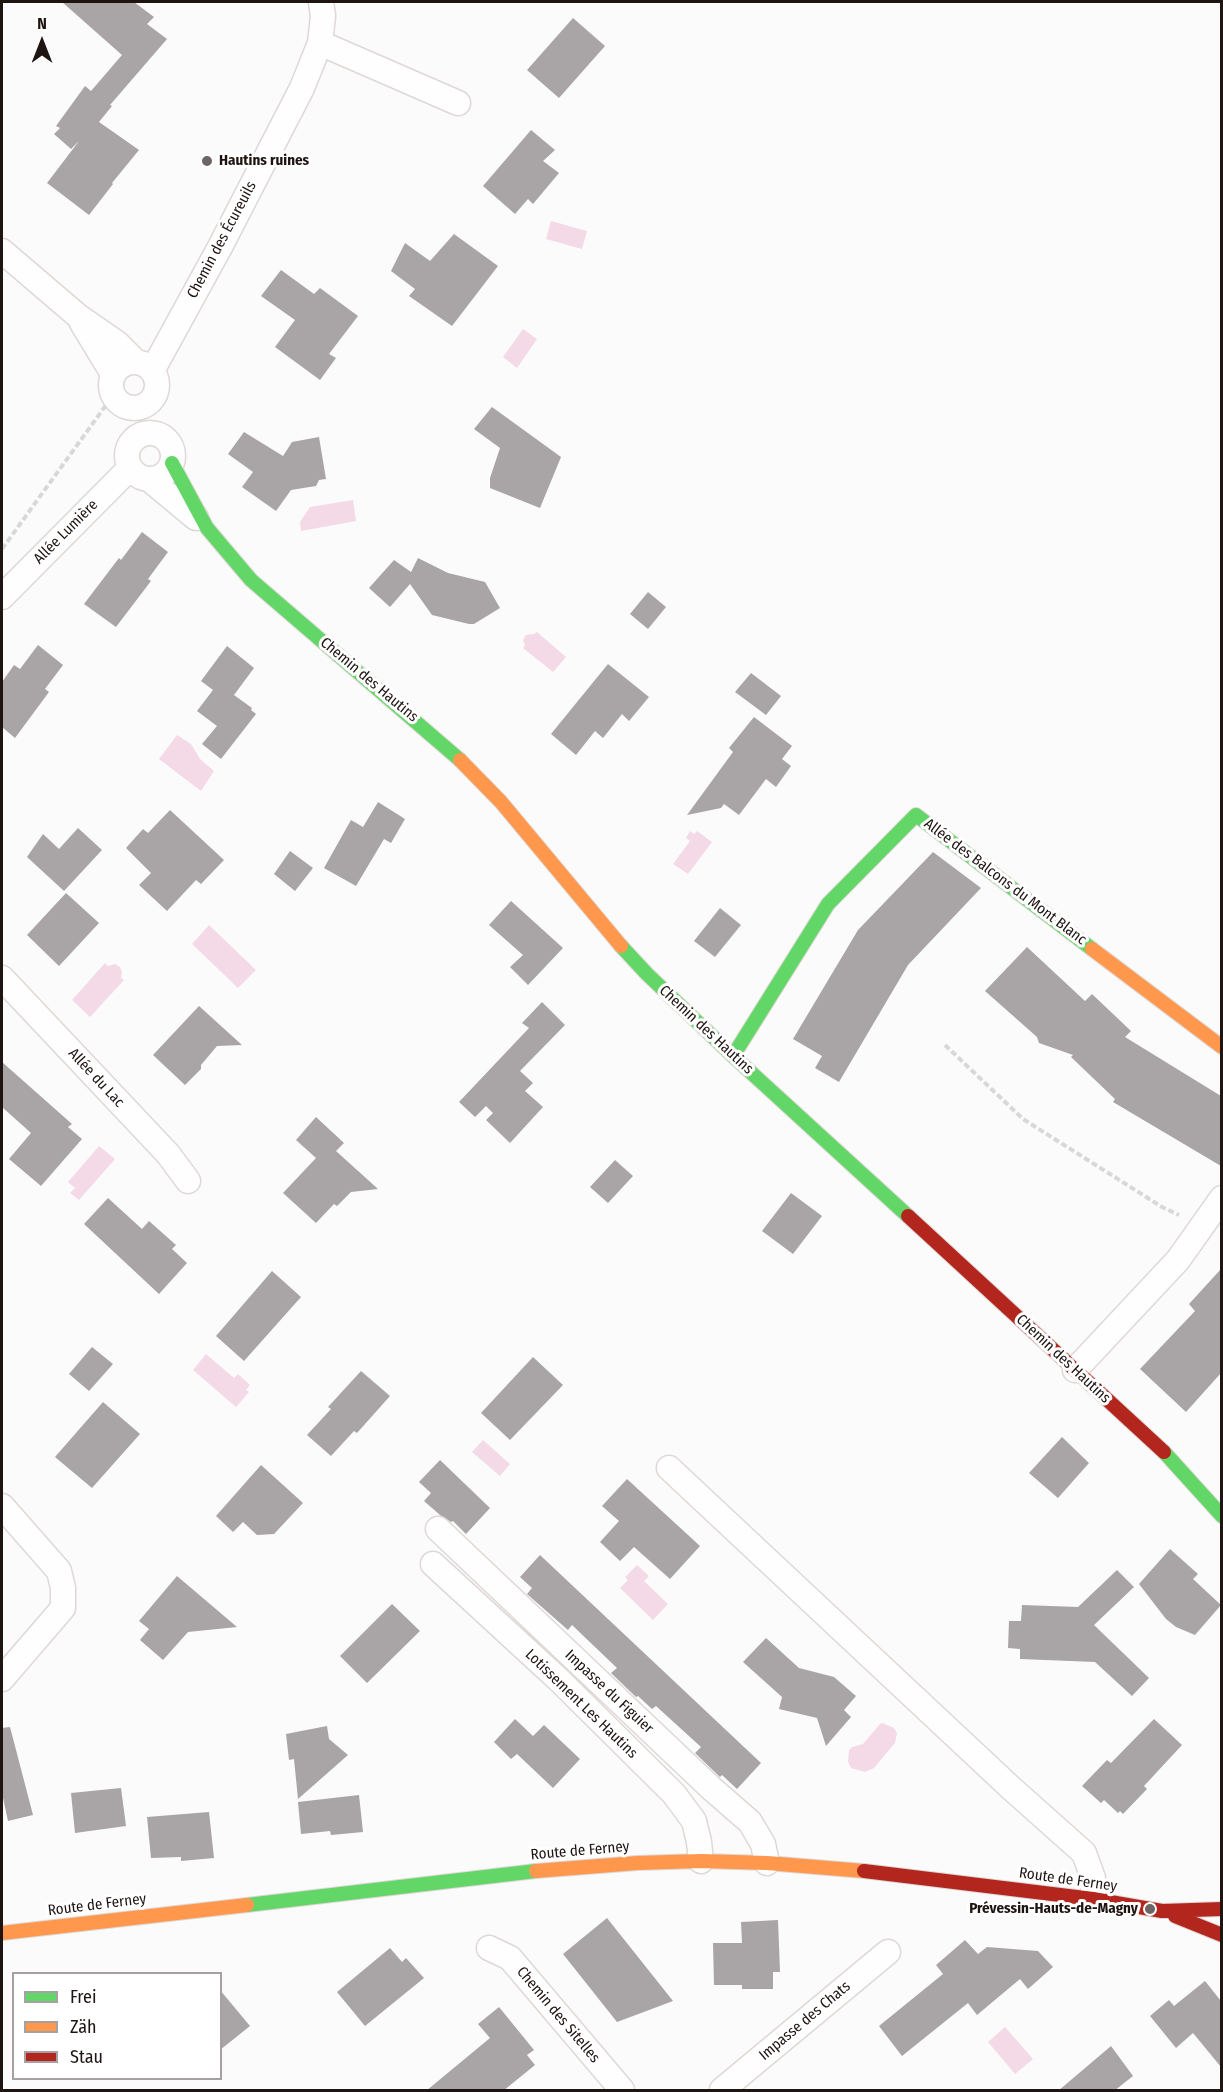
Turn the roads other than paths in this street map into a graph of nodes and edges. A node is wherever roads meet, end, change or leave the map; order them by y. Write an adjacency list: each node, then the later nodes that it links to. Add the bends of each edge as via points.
1 (321, 2): 2 (street, Chemin des Écureuils, via 324,16)
2 (320, 43): 3 (street); 6 (street, Chemin des Écureuils, via 302,88 220,247)
3 (458, 103)
4 (2, 251): 5 (street)
5 (78, 316): 6 (street); 7 (street)
6 (144, 366): 7 (street, via 127,363 118,367); 8 (street, Chemin des Hautins, via 157,381)
7 (115, 392): 8 (street, via 129,408 139,408); 11 (street)
8 (154, 397): 9 (street, Chemin des Hautins)
9 (161, 435): 10 (street, Chemin des Hautins, via 171,447); 11 (street, via 140,435 132,441)
10 (172, 462): 11 (street, via 164,475); 12 (street, Chemin des Hautins)
11 (136, 465): 12 (street, Chemin des Hautins); 13 (street, Allée Lumière)
12 (207, 528): 16 (street, Chemin des Hautins, via 251,580 418,722 501,801 604,927)
13 (2, 597)
14 (2, 978): 17 (street, Allée du Lac, via 168,1154)
15 (1221, 1047): 16 (street, Allée des Balcons du Mont Blanc, via 916,815 828,904)
16 (733, 1056): 19 (street, Chemin des Hautins)
17 (188, 1181)
18 (1221, 1198): 19 (street, via 1178,1260)
19 (1075, 1370): 22 (street, Chemin des Hautins, via 1163,1451)
20 (669, 1468): 28 (street, via 1084,1853 1093,1878)
21 (2, 1506): 25 (street, via 59,1571 63,1608)
22 (1221, 1516)
23 (438, 1529): 27 (street, Impasse du Figuier, via 750,1822 763,1844)
24 (432, 1564): 26 (street, Lotissement Les Hautins, via 558,1679 674,1794 694,1821)
25 (2, 1679)
26 (701, 1861): 27 (street, Route de Ferney); 31 (street, Route de Ferney, via 555,1869)
27 (767, 1863): 28 (street, Route de Ferney, via 843,1868)
28 (1093, 1899): 30 (street, Route de Ferney)
29 (1221, 1910): 30 (street, Route de Ferney)
30 (1162, 1911): 32 (street, Route de Ferney)
31 (2, 1933)
32 (1221, 1935)
33 (489, 1948): 35 (street, Chemin des Sitelles, via 510,1958)
34 (888, 1952): 36 (street, Impasse des Chats)
35 (622, 2091)
36 (722, 2091)

